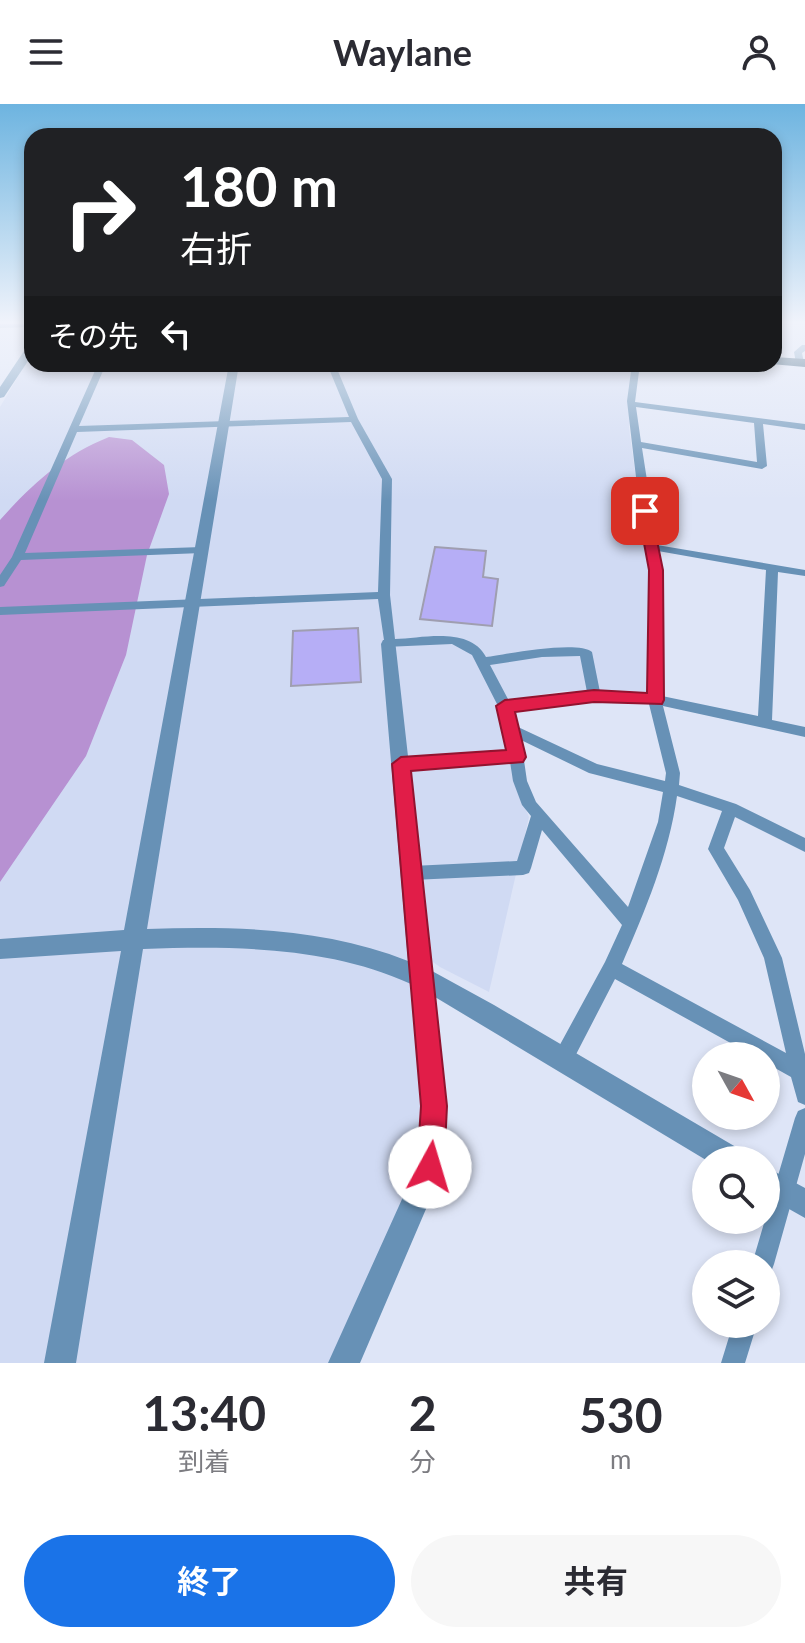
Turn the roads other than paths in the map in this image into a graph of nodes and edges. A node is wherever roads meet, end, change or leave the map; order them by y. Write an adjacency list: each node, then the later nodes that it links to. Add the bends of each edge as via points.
1 (94, 383): 10 (street)
2 (231, 383): 8 (street)
3 (339, 383): 6 (street)
4 (633, 383): 5 (street)
5 (633, 404): 7 (street); 11 (street)
6 (354, 419): 8 (street); 18 (street, via 387,479)
7 (758, 421): 9 (street); 11 (street, via 762,466)
8 (223, 424): 10 (street); 13 (street)
9 (805, 427)
10 (74, 429): 14 (street)
11 (636, 444): 12 (street)
12 (651, 547): 15 (street); 24 (street, via 656,570)
13 (202, 550): 14 (street); 19 (street)
14 (18, 557): 17 (street)
15 (772, 569): 16 (street); 26 (street)
16 (805, 573)
17 (0, 583)
18 (384, 595): 19 (street); 21 (street)
19 (192, 603): 20 (street); 37 (street)
20 (0, 611)
21 (389, 644): 22 (street, via 454,640 477,652); 30 (street)
22 (483, 662): 23 (street, via 586,652); 25 (street)
23 (594, 696): 24 (street); 25 (street)
24 (655, 700): 26 (street); 31 (street, via 673,773)
25 (505, 706): 27 (street)
26 (765, 724): 28 (street)
27 (512, 730): 29 (street); 31 (street, via 594,769)
28 (805, 732)
29 (516, 757): 30 (lane); 33 (street, via 520,781)
30 (401, 764): 35 (street)
31 (670, 788): 32 (street); 36 (street, via 666,822)
32 (731, 808): 34 (street); 42 (street, via 716,849 773,958)
33 (539, 814): 35 (street, via 523,868); 36 (street)
34 (805, 845)
35 (412, 873): 40 (street)
36 (631, 923): 39 (street)
37 (133, 940): 38 (street); 40 (street, via 206,937 307,944 364,956); 49 (street)
38 (0, 949)
39 (612, 968): 41 (street); 42 (street)
40 (422, 980): 41 (street); 50 (street, via 434,1106 430,1167)
41 (563, 1059): 45 (street)
42 (798, 1070): 43 (street)
43 (805, 1095)
44 (805, 1118): 46 (street)
45 (708, 1146)
46 (786, 1192): 47 (street)
47 (767, 1250)
48 (741, 1338): 51 (street)
49 (60, 1363)
50 (344, 1363)
51 (733, 1363)

